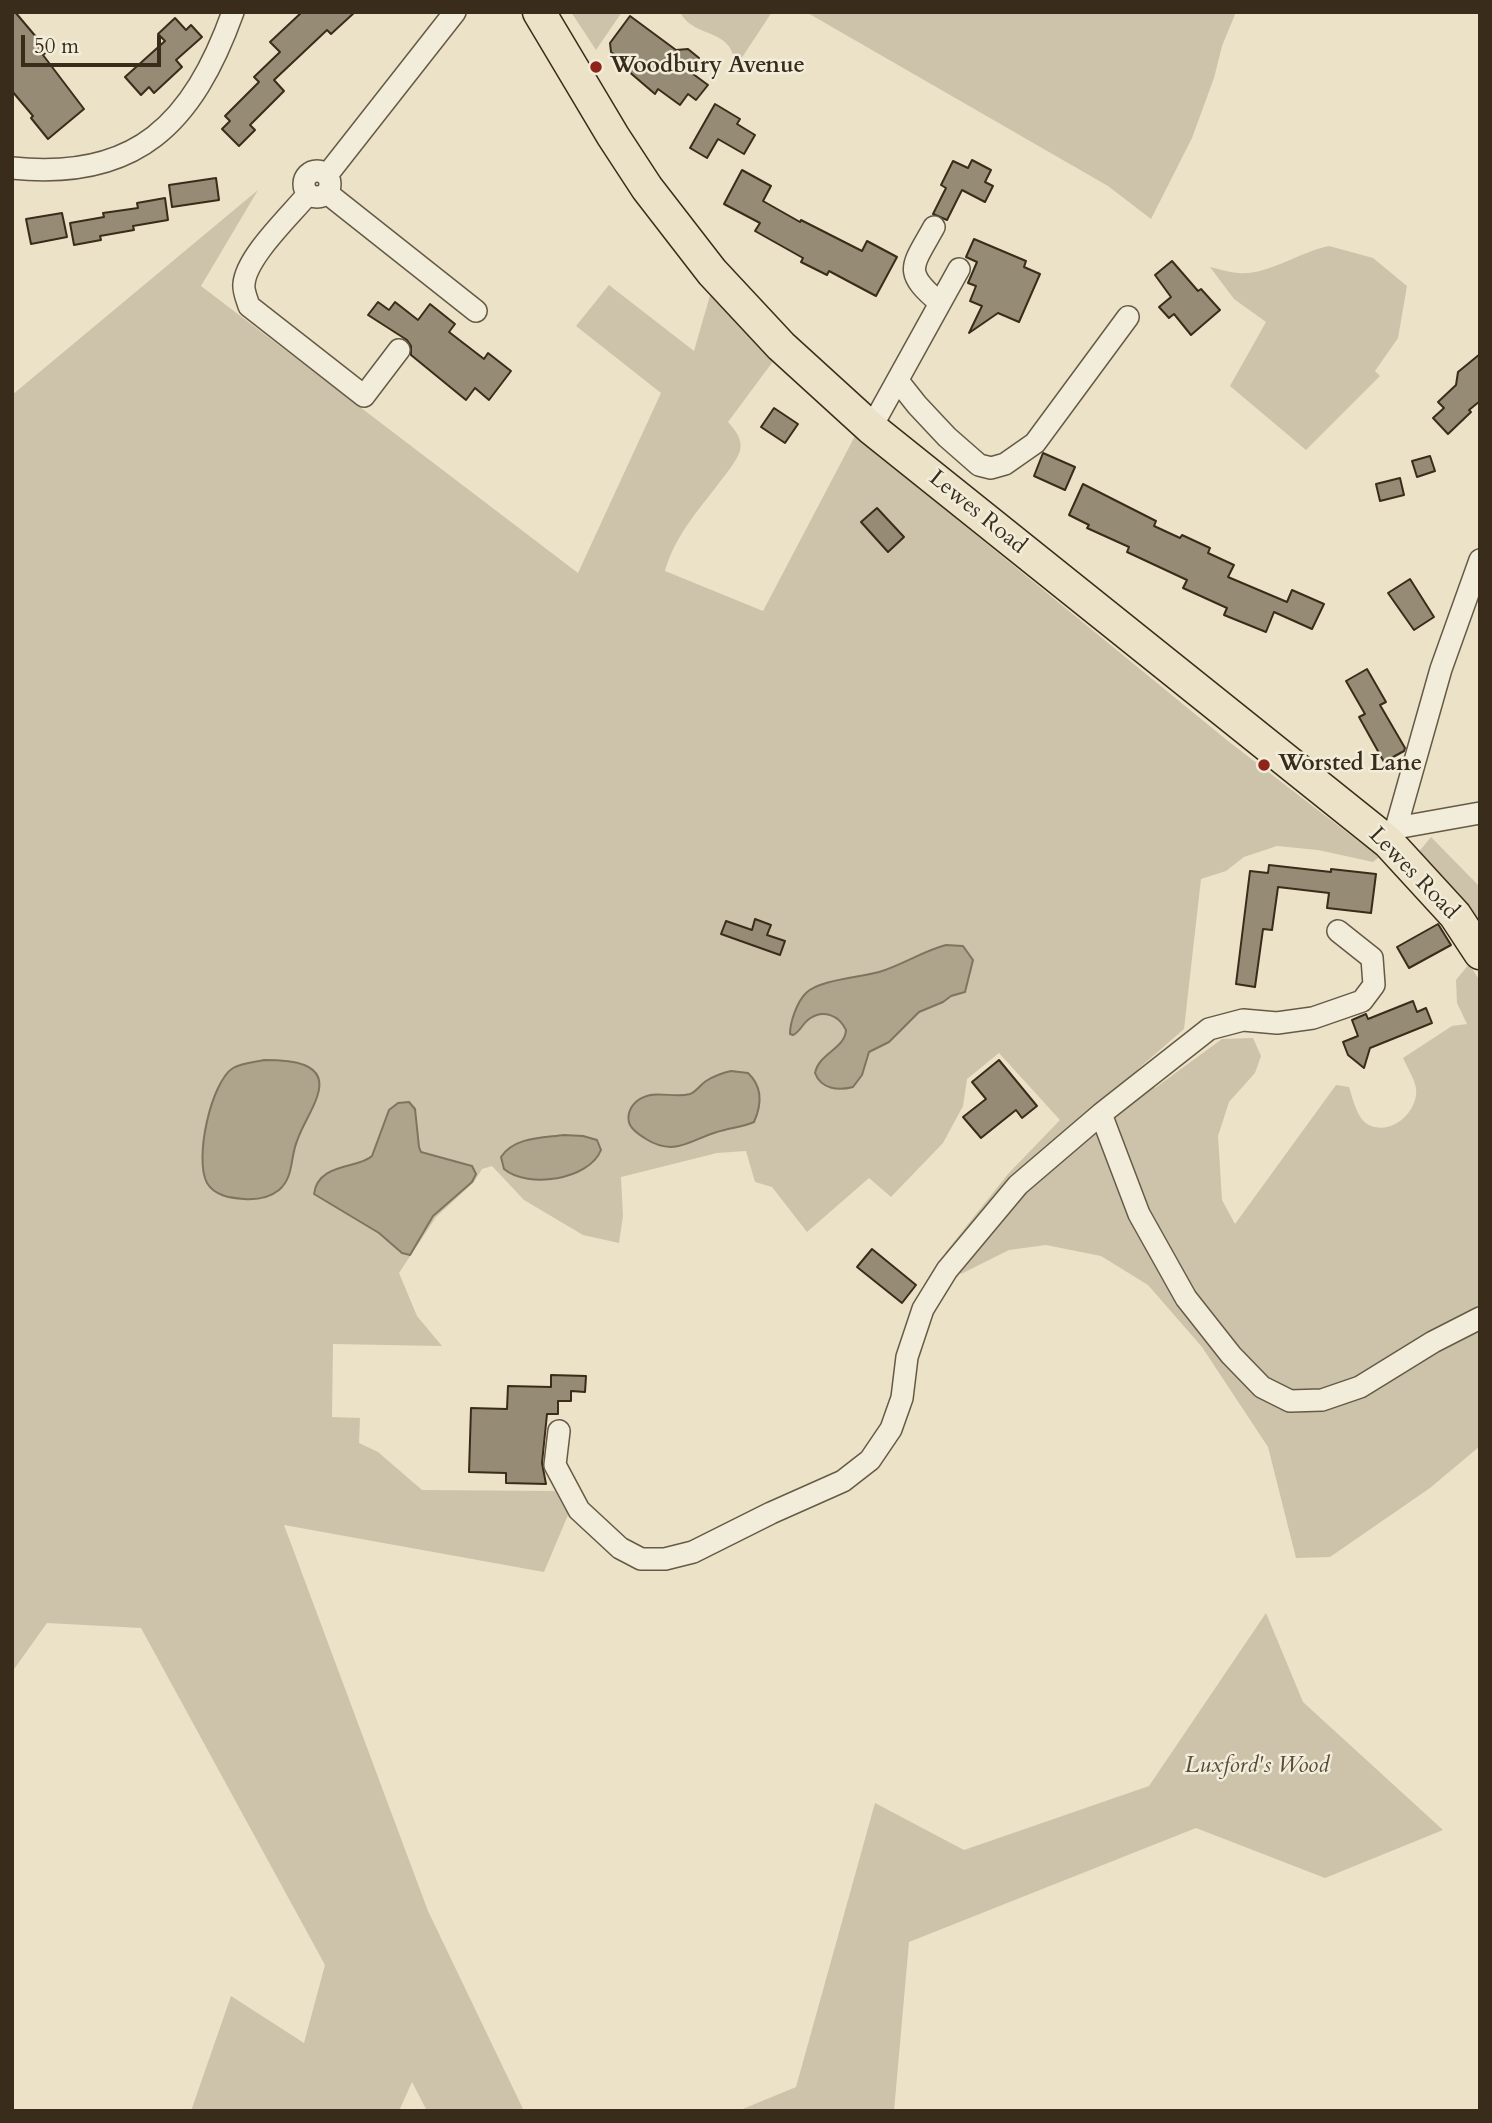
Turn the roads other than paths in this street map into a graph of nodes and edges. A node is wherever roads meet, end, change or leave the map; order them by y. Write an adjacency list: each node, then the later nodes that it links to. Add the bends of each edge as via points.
1 (233, 12): 4 (street, via 200,85 169,127 132,153 86,166)
2 (455, 12): 5 (street)
3 (539, 12): 13 (highway, Lewes Road, via 633,167 712,272 781,346)
4 (12, 168)
5 (321, 187): 9 (street); 11 (street, via 257,254 243,287 249,306 364,396)
6 (934, 227): 8 (street, via 915,262 914,274)
7 (959, 269): 8 (street)
8 (940, 303): 12 (street)
9 (476, 312)
10 (1128, 317): 12 (street, via 1035,443 991,468 979,465 947,437)
11 (399, 350)
12 (898, 382): 13 (street)
13 (871, 428): 16 (highway, Lewes Road)
14 (1480, 560): 16 (street, via 1441,668)
15 (1480, 813): 16 (street)
16 (1392, 835): 18 (highway, Lewes Road)
17 (1338, 931): 19 (street, via 1371,958 1374,985 1362,1001 1314,1018 1278,1023 1243,1020 1209,1029)
18 (1480, 953)
19 (1101, 1114): 20 (street, via 1139,1214 1186,1298 1262,1387 1290,1401 1322,1400 1360,1387); 21 (street, via 1018,1185 947,1270 923,1309 891,1429 870,1460 843,1481 693,1552 641,1559 620,1548 579,1510 555,1465)
20 (1480, 1318)
21 (559, 1431)

